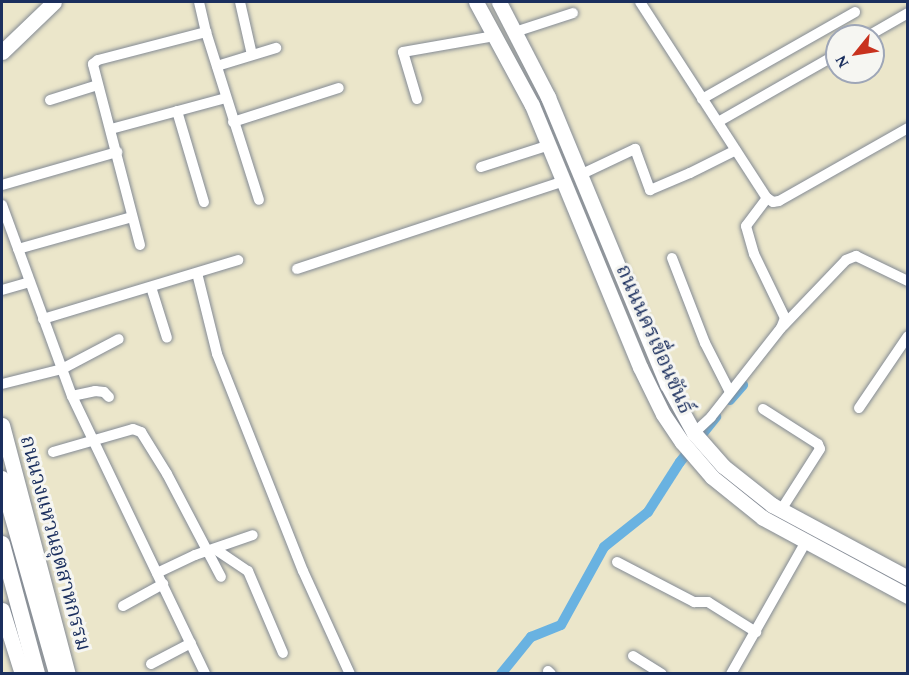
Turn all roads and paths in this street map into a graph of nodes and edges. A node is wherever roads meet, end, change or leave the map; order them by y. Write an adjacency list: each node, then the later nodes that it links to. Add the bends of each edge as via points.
1 (54, 2): 15 (main road)
2 (199, 2): 11 (street)
3 (240, 2): 16 (street)
4 (476, 2): 13 (main road, ถนนนครเขื่อนขันธ์)
5 (499, 2): 12 (main road, ถนนนครเขื่อนขันธ์)
6 (640, 2): 23 (street)
7 (855, 12): 23 (street)
8 (573, 13): 12 (street)
9 (908, 13): 10 (street)
10 (885, 26)
11 (206, 32): 18 (street); 19 (street, via 94,61)
12 (515, 32): 34 (main road, ถนนนครเขื่อนขันธ์)
13 (495, 36): 22 (street, via 403,52); 30 (main road, ถนนนครเขื่อนขันธ์)
14 (276, 48): 16 (street)
15 (2, 52)
16 (252, 55): 18 (street)
17 (825, 61): 27 (street)
18 (217, 66): 21 (street)
19 (98, 85): 24 (street); 29 (street)
20 (339, 88): 26 (street)
21 (226, 98): 25 (street); 26 (street)
22 (417, 99)
23 (702, 99): 27 (street)
24 (50, 100)
25 (177, 111): 29 (street); 39 (street)
26 (233, 122): 38 (street)
27 (718, 122): 31 (street)
28 (908, 128): 37 (street, via 779,201)
29 (111, 129): 32 (street)
30 (550, 145): 33 (street); 35 (main road, ถนนนครเขื่อนขันธ์)
31 (736, 150): 34 (street, via 650,190 635,149); 37 (street)
32 (117, 152): 36 (street); 41 (street)
33 (481, 168)
34 (582, 174): 44 (main road, ถนนนครเขื่อนขันธ์)
35 (565, 181): 47 (main road, ถนนนครเขื่อนขันธ์); 48 (street)
36 (2, 185)
37 (767, 198): 55 (street, via 746,226 754,254 784,313)
38 (259, 200)
39 (204, 202)
40 (2, 204): 43 (street)
41 (132, 217): 42 (street); 43 (street)
42 (140, 245)
43 (18, 249): 51 (street)
44 (615, 257): 47 (main road); 67 (main road, ถนนนครเขื่อนขันธ์, via 667,384)
45 (672, 258): 61 (street, via 705,343)
46 (238, 260): 49 (street)
47 (599, 264): 73 (main road, ถนนนครเขื่อนขันธ์, via 640,367 673,430 734,496)
48 (297, 269)
49 (197, 273): 52 (street); 94 (street, via 217,354 303,571)
50 (908, 281): 55 (street, via 856,256 846,260)
51 (30, 282): 53 (street); 54 (street)
52 (151, 287): 54 (street); 57 (street)
53 (2, 290)
54 (43, 319): 59 (street)
55 (781, 328): 61 (street)
56 (908, 336): 64 (street)
57 (167, 338)
58 (119, 339): 59 (street)
59 (62, 369): 60 (street); 62 (street)
60 (2, 384)
61 (730, 392): 67 (street)
62 (72, 396): 63 (street, via 95,391); 68 (street)
63 (109, 397)
64 (859, 408)
65 (763, 410): 71 (street, via 819,444 820,449)
66 (2, 425): 92 (main road, ถนนวงแหวนอุตสาหกรรม)
67 (698, 438): 71 (main road, ถนนนครเขื่อนขันธ์, via 723,466)
68 (91, 439): 69 (street); 75 (street, via 133,429 141,432); 77 (street)
69 (53, 452)
70 (2, 479): 91 (main road, ถนนวงแหวนอุตสาหกรรม)
71 (781, 510): 79 (main road, ถนนนครเขื่อนขันธ์)
72 (253, 535): 75 (street)
73 (805, 543): 81 (main road, ถนนนครเขื่อนขันธ์); 84 (street)
74 (2, 544): 90 (main road)
75 (211, 551): 77 (street); 78 (street); 86 (street, via 248,572)
76 (617, 562): 84 (street, via 694,602 708,602)
77 (157, 573): 80 (street)
78 (220, 577)
79 (908, 578)
80 (163, 584): 82 (street); 85 (street)
81 (908, 596)
82 (123, 606)
83 (2, 610): 89 (main road)
84 (756, 632): 96 (street)
85 (191, 643): 88 (street); 93 (street)
86 (284, 653)
87 (633, 656): 95 (street)
88 (151, 664)
89 (22, 674)
90 (37, 674)
91 (57, 674)
92 (68, 674)
93 (205, 674)
94 (350, 674)
95 (662, 674)
96 (731, 674)

